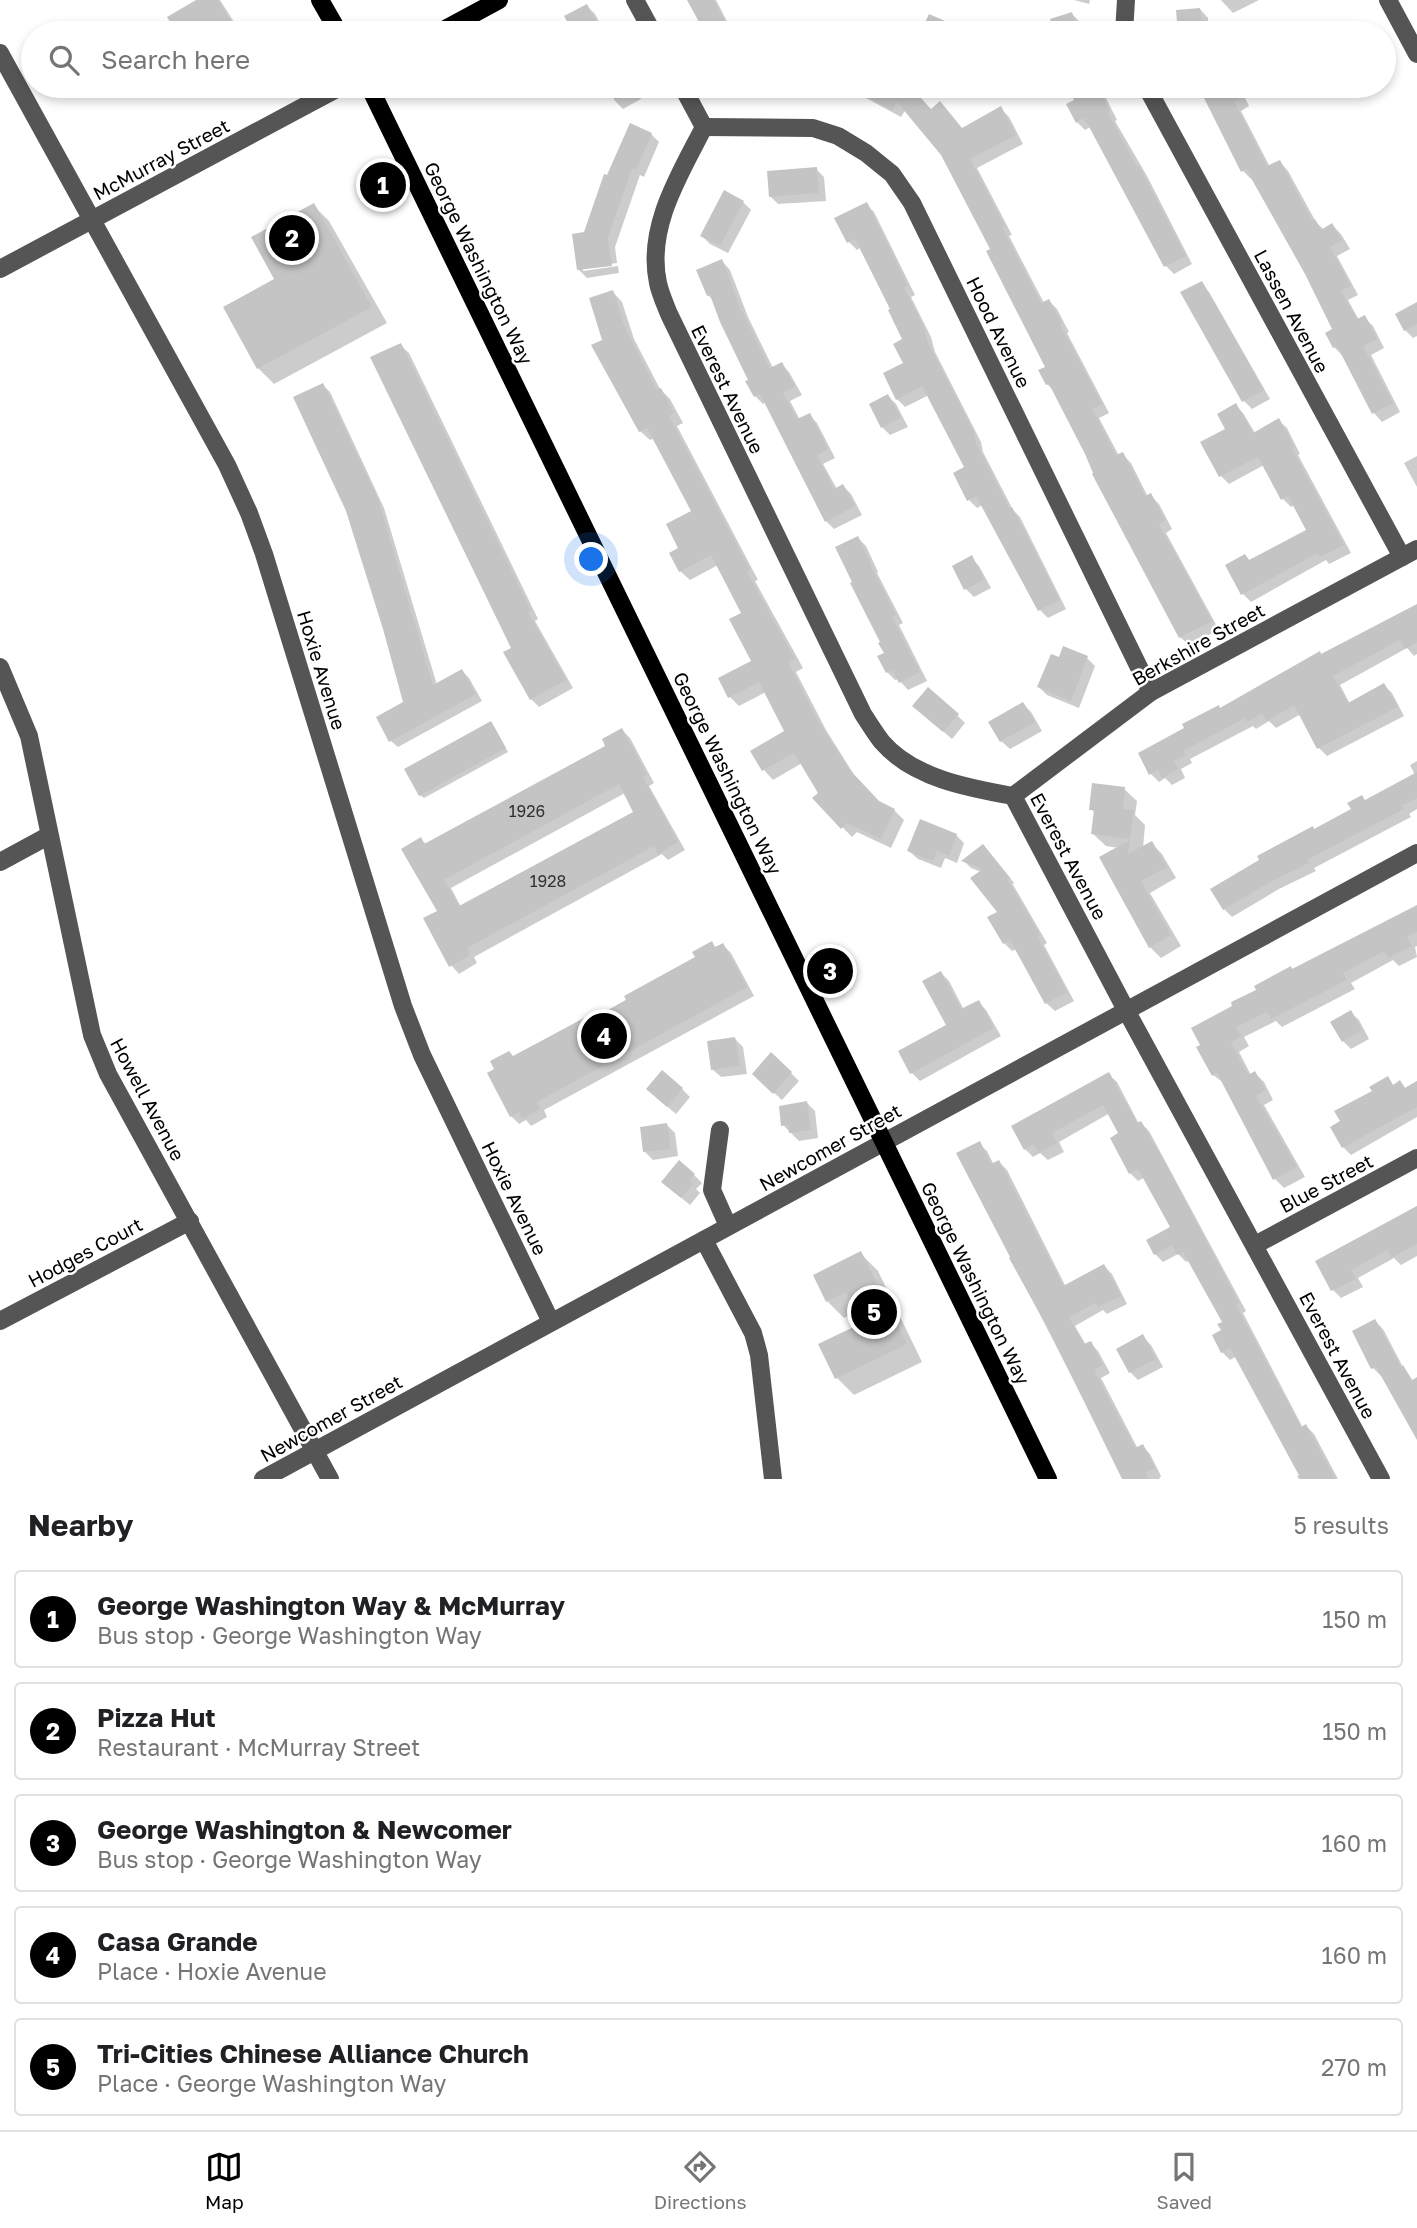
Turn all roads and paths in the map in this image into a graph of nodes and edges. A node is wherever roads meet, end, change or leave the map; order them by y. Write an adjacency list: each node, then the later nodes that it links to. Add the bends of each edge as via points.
1 (320, 0): 6 (main road)
2 (499, 0): 7 (main road)
3 (635, 0): 8 (street)
4 (1126, 0): 9 (street)
5 (1388, 0): 11 (street)
6 (331, 21)
7 (460, 21)
8 (646, 21)
9 (1125, 21)
10 (0, 53): 12 (street, Hoxie Avenue)
11 (1417, 54)
12 (21, 91)
13 (25, 98): 19 (street, Hoxie Avenue)
14 (320, 98): 19 (street, McMurray Street)
15 (375, 98): 30 (main road, George Washington Way)
16 (688, 98): 18 (street)
17 (1153, 98): 21 (street, Lassen Avenue)
18 (704, 127): 23 (street, Hood Avenue, via 813,128 838,136 892,174 912,203); 24 (street, Everest Avenue, via 677,178 657,236 658,284 669,314 863,714 882,742 928,774)
19 (92, 220): 20 (street, McMurray Street); 37 (street, Hoxie Avenue, via 249,513 403,1006 422,1055)
20 (0, 269)
21 (1409, 553): 23 (street, Berkshire Street)
22 (0, 667): 25 (street, Howell Avenue, via 29,736)
23 (1151, 692): 24 (street, Berkshire Street)
24 (1013, 796): 28 (street, Everest Avenue)
25 (48, 836): 27 (street); 32 (street, Howell Avenue, via 92,1035 108,1074)
26 (1417, 853): 28 (street, Newcomer Street)
27 (0, 862)
28 (1126, 1010): 30 (street, Newcomer Street); 35 (street, Everest Avenue)
29 (720, 1130): 33 (street, via 712,1191)
30 (884, 1142): 33 (street, Newcomer Street); 42 (main road, George Washington Way)
31 (1417, 1158): 35 (street, Blue Street)
32 (190, 1221): 36 (street, Hodges Court); 38 (street, Howell Avenue)
33 (728, 1226): 34 (street, Newcomer Street)
34 (704, 1240): 37 (street, Newcomer Street); 41 (street, via 753,1333)
35 (1255, 1245): 43 (street, Everest Avenue)
36 (0, 1321)
37 (551, 1322): 38 (street, Newcomer Street)
38 (315, 1451): 39 (street, Newcomer Street); 40 (street, Howell Avenue)
39 (263, 1479)
40 (330, 1479)
41 (773, 1479)
42 (1048, 1479)
43 (1381, 1479)

